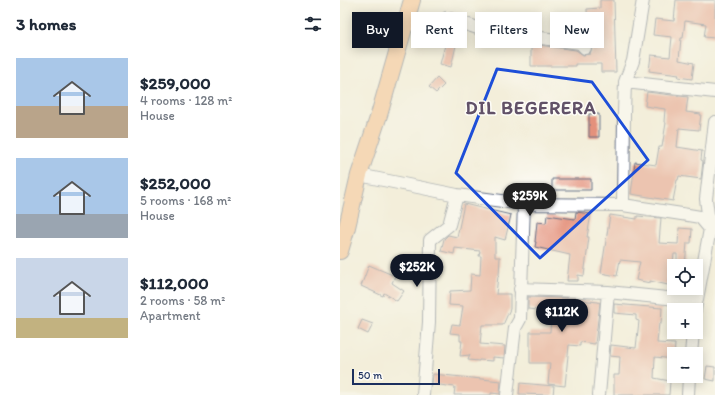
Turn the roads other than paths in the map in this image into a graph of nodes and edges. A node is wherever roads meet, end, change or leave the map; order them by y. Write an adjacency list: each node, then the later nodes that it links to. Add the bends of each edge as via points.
1 (412, 0): 3 (main road)
2 (643, 0): 5 (street, via 633,61)
3 (406, 24): 4 (street, via 441,31 447,18 487,31); 9 (main road)
4 (550, 39)
5 (625, 82): 6 (street); 12 (street)
6 (715, 92)
7 (715, 122): 8 (street)
8 (714, 144): 13 (street, via 706,199)
9 (359, 175): 10 (street); 14 (main road)
10 (457, 195): 11 (street); 20 (street, via 449,225 430,240 429,322)
11 (524, 204): 12 (street); 15 (street)
12 (623, 206): 13 (street, via 700,217)
13 (713, 229): 18 (street)
14 (340, 251)
15 (520, 289): 16 (street); 21 (street, via 520,319 515,328)
16 (608, 292): 17 (street); 22 (street)
17 (682, 303)
18 (695, 303)
19 (689, 383): 23 (street)
20 (423, 395)
21 (507, 395)
22 (599, 395)
23 (688, 395)

